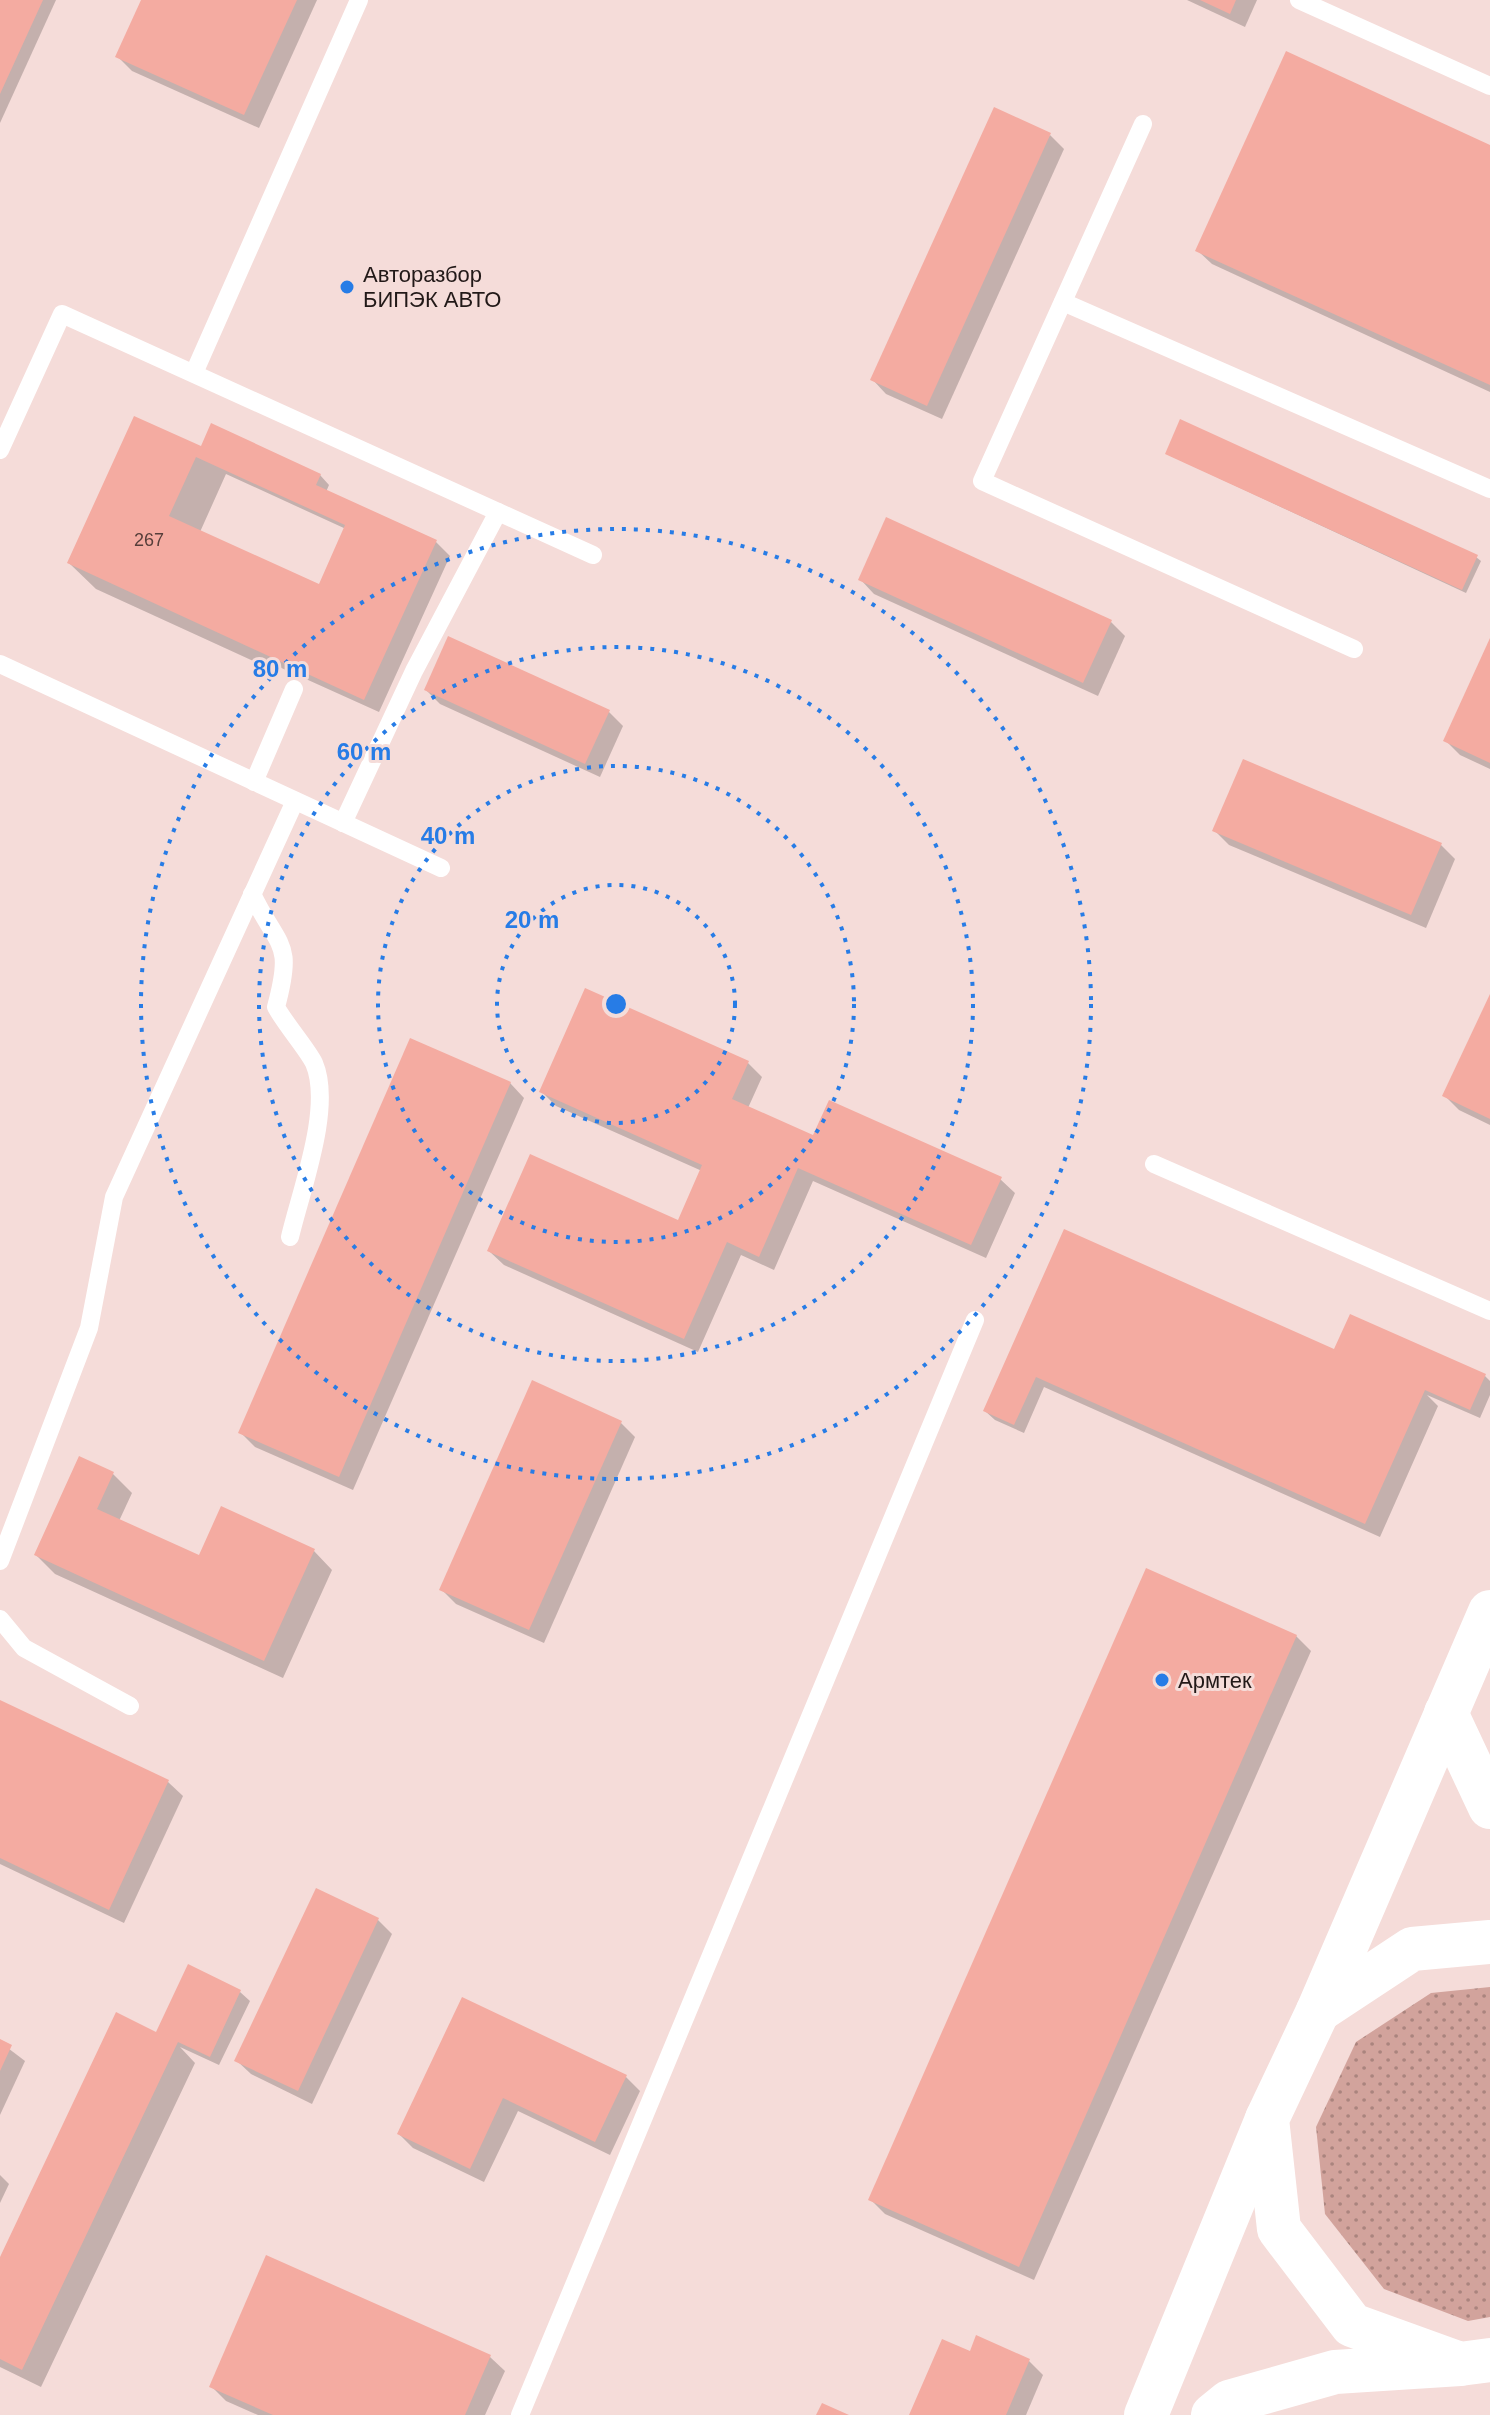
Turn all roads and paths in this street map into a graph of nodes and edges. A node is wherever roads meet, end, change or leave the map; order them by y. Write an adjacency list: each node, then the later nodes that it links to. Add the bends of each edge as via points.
1 (359, 0): 6 (lane)
2 (1299, 0): 3 (lane)
3 (1490, 86)
4 (1143, 124): 5 (lane)
5 (1063, 302): 8 (lane); 11 (lane, via 982,481)
6 (194, 373): 7 (lane, via 62,314); 9 (lane)
7 (0, 450)
8 (1490, 489)
9 (498, 512): 10 (lane); 16 (lane, via 414,671)
10 (593, 555)
11 (1354, 649)
12 (0, 664): 14 (lane)
13 (294, 689): 14 (lane)
14 (254, 782): 15 (lane)
15 (295, 801): 16 (lane); 18 (lane)
16 (343, 823): 17 (lane)
17 (441, 868)
18 (252, 894): 20 (lane, via 282,943 286,970 276,1007 313,1061 322,1090); 23 (lane, via 114,1197 89,1328)
19 (1154, 1164): 21 (lane)
20 (290, 1237)
21 (1490, 1311)
22 (975, 1320): 33 (lane)
23 (0, 1561)
24 (1490, 1612): 27 (main road)
25 (0, 1619): 26 (lane, via 24,1648)
26 (130, 1706)
27 (1446, 1713): 28 (main road); 30 (main road)
28 (1490, 1807)
29 (1490, 1942): 30 (main road, via 1412,1949)
30 (1318, 2011): 31 (main road)
31 (1267, 2119): 32 (main road, via 1279,2229 1352,2325); 34 (main road)
32 (1475, 2362): 35 (main road, via 1335,2372 1229,2402)
33 (520, 2415)
34 (1146, 2415)
35 (1213, 2415)

